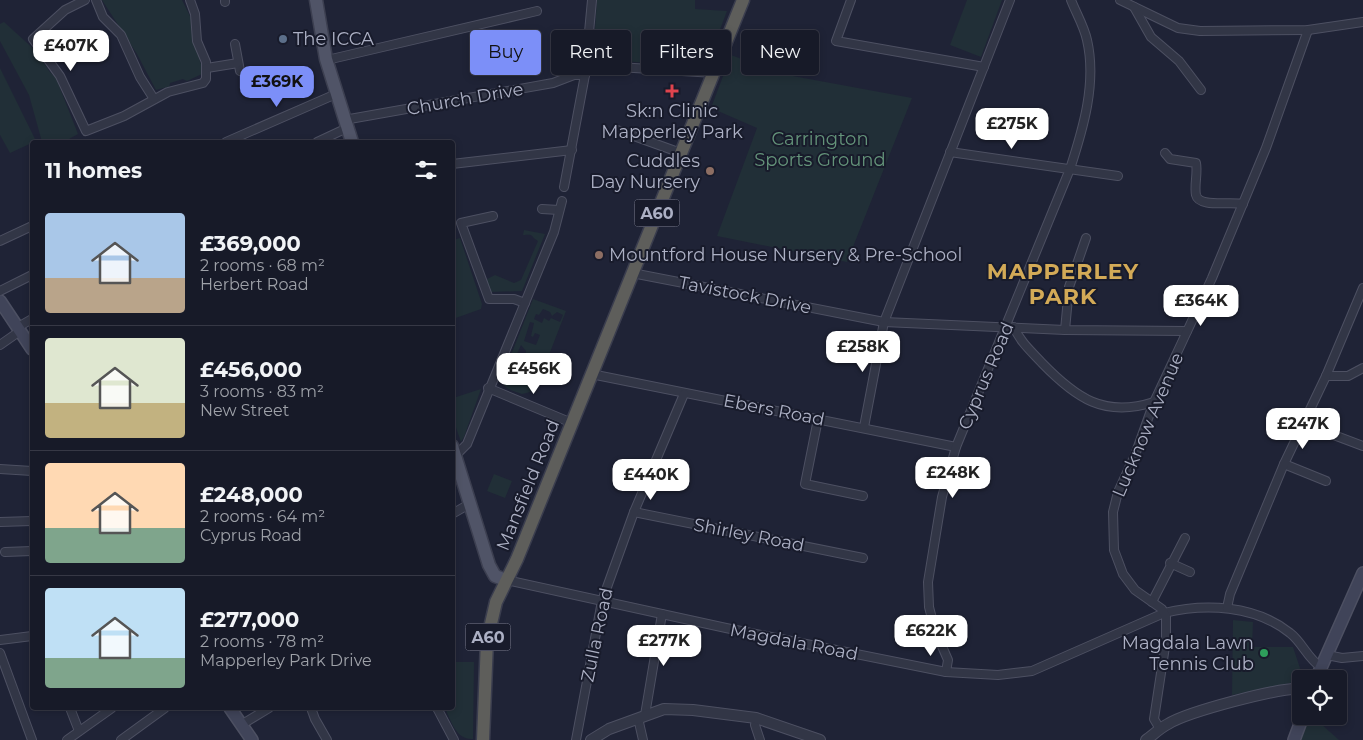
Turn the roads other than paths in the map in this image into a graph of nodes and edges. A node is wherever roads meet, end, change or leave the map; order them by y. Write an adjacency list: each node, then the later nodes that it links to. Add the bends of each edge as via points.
1 (85, 0): 28 (street, via 65,10 33,39 60,76 86,131 124,116)
2 (96, 0): 28 (street, via 103,17 121,35)
3 (190, 0): 21 (street, via 195,14 196,41)
4 (316, 0): 18 (main road)
5 (592, 0): 14 (street)
6 (743, 0): 15 (highway, Mansfield Road / A60)
7 (851, 0): 20 (street, via 836,41)
8 (1010, 0): 20 (street)
9 (1071, 0): 39 (street, Cyprus Road, via 1087,39 1090,81 1084,126)
10 (1120, 0): 11 (street)
11 (1134, 7): 16 (street, via 1178,28 1200,31); 26 (street, via 1151,37 1179,61)
12 (531, 22): 18 (street, via 533,12)
13 (1363, 22): 16 (street)
14 (589, 30)
15 (731, 30)
16 (1308, 30): 43 (street, Lucknow Avenue)
17 (235, 44): 19 (street)
18 (326, 60): 27 (main road)
19 (238, 63): 21 (street); 22 (street)
20 (984, 67): 35 (street)
21 (207, 68): 28 (street, via 203,83)
22 (240, 72)
23 (574, 75): 29 (street, Church Drive, via 553,83)
24 (585, 75): 34 (street)
25 (713, 75): 36 (highway, Mansfield Road / A60)
26 (1202, 90)
27 (336, 94): 29 (main road); 31 (street)
28 (154, 99)
29 (345, 124): 32 (street, Church Drive); 33 (main road)
30 (617, 130): 36 (street)
31 (231, 140)
32 (319, 140)
33 (351, 140)
34 (572, 150): 38 (street); 41 (street)
35 (950, 152): 39 (street); 57 (street)
36 (681, 153): 50 (highway, Mansfield Road / A60)
37 (1165, 153): 43 (street, via 1170,159 1196,163 1196,195 1199,201)
38 (455, 164)
39 (1070, 169): 40 (street); 58 (street, Cyprus Road)
40 (1118, 176)
41 (564, 187)
42 (562, 200): 45 (street)
43 (1243, 204): 61 (street, Lucknow Avenue)
44 (542, 210): 45 (street)
45 (559, 210): 55 (street)
46 (493, 216): 55 (street, via 461,223 488,299)
47 (30, 227): 49 (street)
48 (1086, 238): 60 (street, via 1069,287)
49 (0, 240)
50 (632, 273): 57 (street, Tavistock Drive); 65 (highway, Mansfield Road / A60)
51 (30, 276): 53 (street)
52 (1363, 288): 66 (street)
53 (0, 291)
54 (0, 301): 59 (main road)
55 (525, 303): 67 (street)
56 (30, 321): 59 (street)
57 (884, 322): 58 (street, Tavistock Drive); 73 (street)
58 (1011, 327): 60 (street, Tavistock Drive); 69 (street, via 1055,377 1071,392 1086,400 1113,407 1136,408); 75 (street, Cyprus Road)
59 (19, 329): 62 (street); 63 (main road)
60 (1065, 330): 61 (street, Tavistock Drive)
61 (1187, 331): 69 (street, Lucknow Avenue)
62 (0, 345)
63 (30, 346)
64 (1363, 368): 66 (street, via 1348,376)
65 (591, 374): 68 (street, Ebers Road); 71 (highway, Mansfield Road / A60)
66 (1326, 376): 72 (street)
67 (488, 388): 71 (street); 76 (street, via 467,444)
68 (684, 394): 70 (street, Ebers Road); 85 (street, Zulla Road)
69 (1154, 402): 97 (street, Lucknow Avenue, via 1118,492 1112,524 1114,550 1123,574 1135,590)
70 (818, 419): 73 (street, Ebers Road); 82 (street, via 805,484)
71 (572, 423): 95 (highway, Mansfield Road / A60)
72 (1302, 423): 74 (street); 78 (street)
73 (864, 427): 75 (street, Ebers Road)
74 (1363, 446)
75 (956, 447): 108 (street, Cyprus Road, via 942,496 928,582 935,630 948,660)
76 (455, 448)
77 (455, 455): 83 (main road)
78 (1284, 464): 81 (street); 98 (street, via 1230,594)
79 (0, 469): 80 (street)
80 (30, 471)
81 (1326, 481)
82 (863, 496)
83 (472, 503): 84 (street); 95 (main road, via 488,554 499,566)
84 (455, 512)
85 (634, 512): 91 (street, Shirley Road); 96 (street, Zulla Road)
86 (0, 522): 87 (street)
87 (30, 522)
88 (1184, 538): 92 (street)
89 (30, 550): 90 (street)
90 (5, 552)
91 (863, 558)
92 (1170, 563): 93 (street); 97 (street)
93 (1190, 572)
94 (1363, 573): 104 (main road)
95 (500, 578): 96 (street, Magdala Road); 129 (highway, Mansfield Road / A60, via 485,658)
96 (602, 601): 100 (street, Magdala Road); 130 (street, Zulla Road)
97 (1152, 602): 99 (street, Lucknow Avenue)
98 (1228, 608): 99 (street, Magdala Road, via 1182,608); 106 (street, Magdala Road, via 1265,617 1280,626 1298,640 1315,663)
99 (1164, 613): 108 (street, Magdala Road, via 1032,671 998,675); 121 (street, via 1166,633 1154,719)
100 (662, 614): 108 (street, Magdala Road); 117 (street)
101 (30, 636): 102 (street)
102 (0, 640)
103 (0, 653): 123 (street)
104 (1327, 655): 105 (street, via 1342,658); 106 (main road)
105 (1363, 656)
106 (1321, 666): 107 (main road)
107 (1319, 670)
108 (946, 672)
109 (1292, 689): 121 (street, via 1192,714)
110 (71, 710): 122 (street)
111 (109, 710): 122 (street)
112 (162, 710): 125 (street)
113 (231, 710): 119 (main road)
114 (267, 710): 119 (street)
115 (312, 710): 127 (street)
116 (438, 710): 128 (street)
117 (641, 716): 118 (street, via 664,709); 131 (street, via 609,728); 132 (street)
118 (756, 718): 133 (street); 134 (street)
119 (241, 725): 126 (main road)
120 (1300, 725): 136 (main road)
121 (1160, 729): 135 (street)
122 (79, 731): 124 (street)
123 (32, 740)
124 (67, 740)
125 (121, 740)
126 (252, 740)
127 (327, 740)
128 (454, 740)
129 (483, 740)
130 (576, 740)
131 (591, 740)
132 (643, 740)
133 (760, 740)
134 (820, 740)
135 (1146, 740)
136 (1294, 740)

